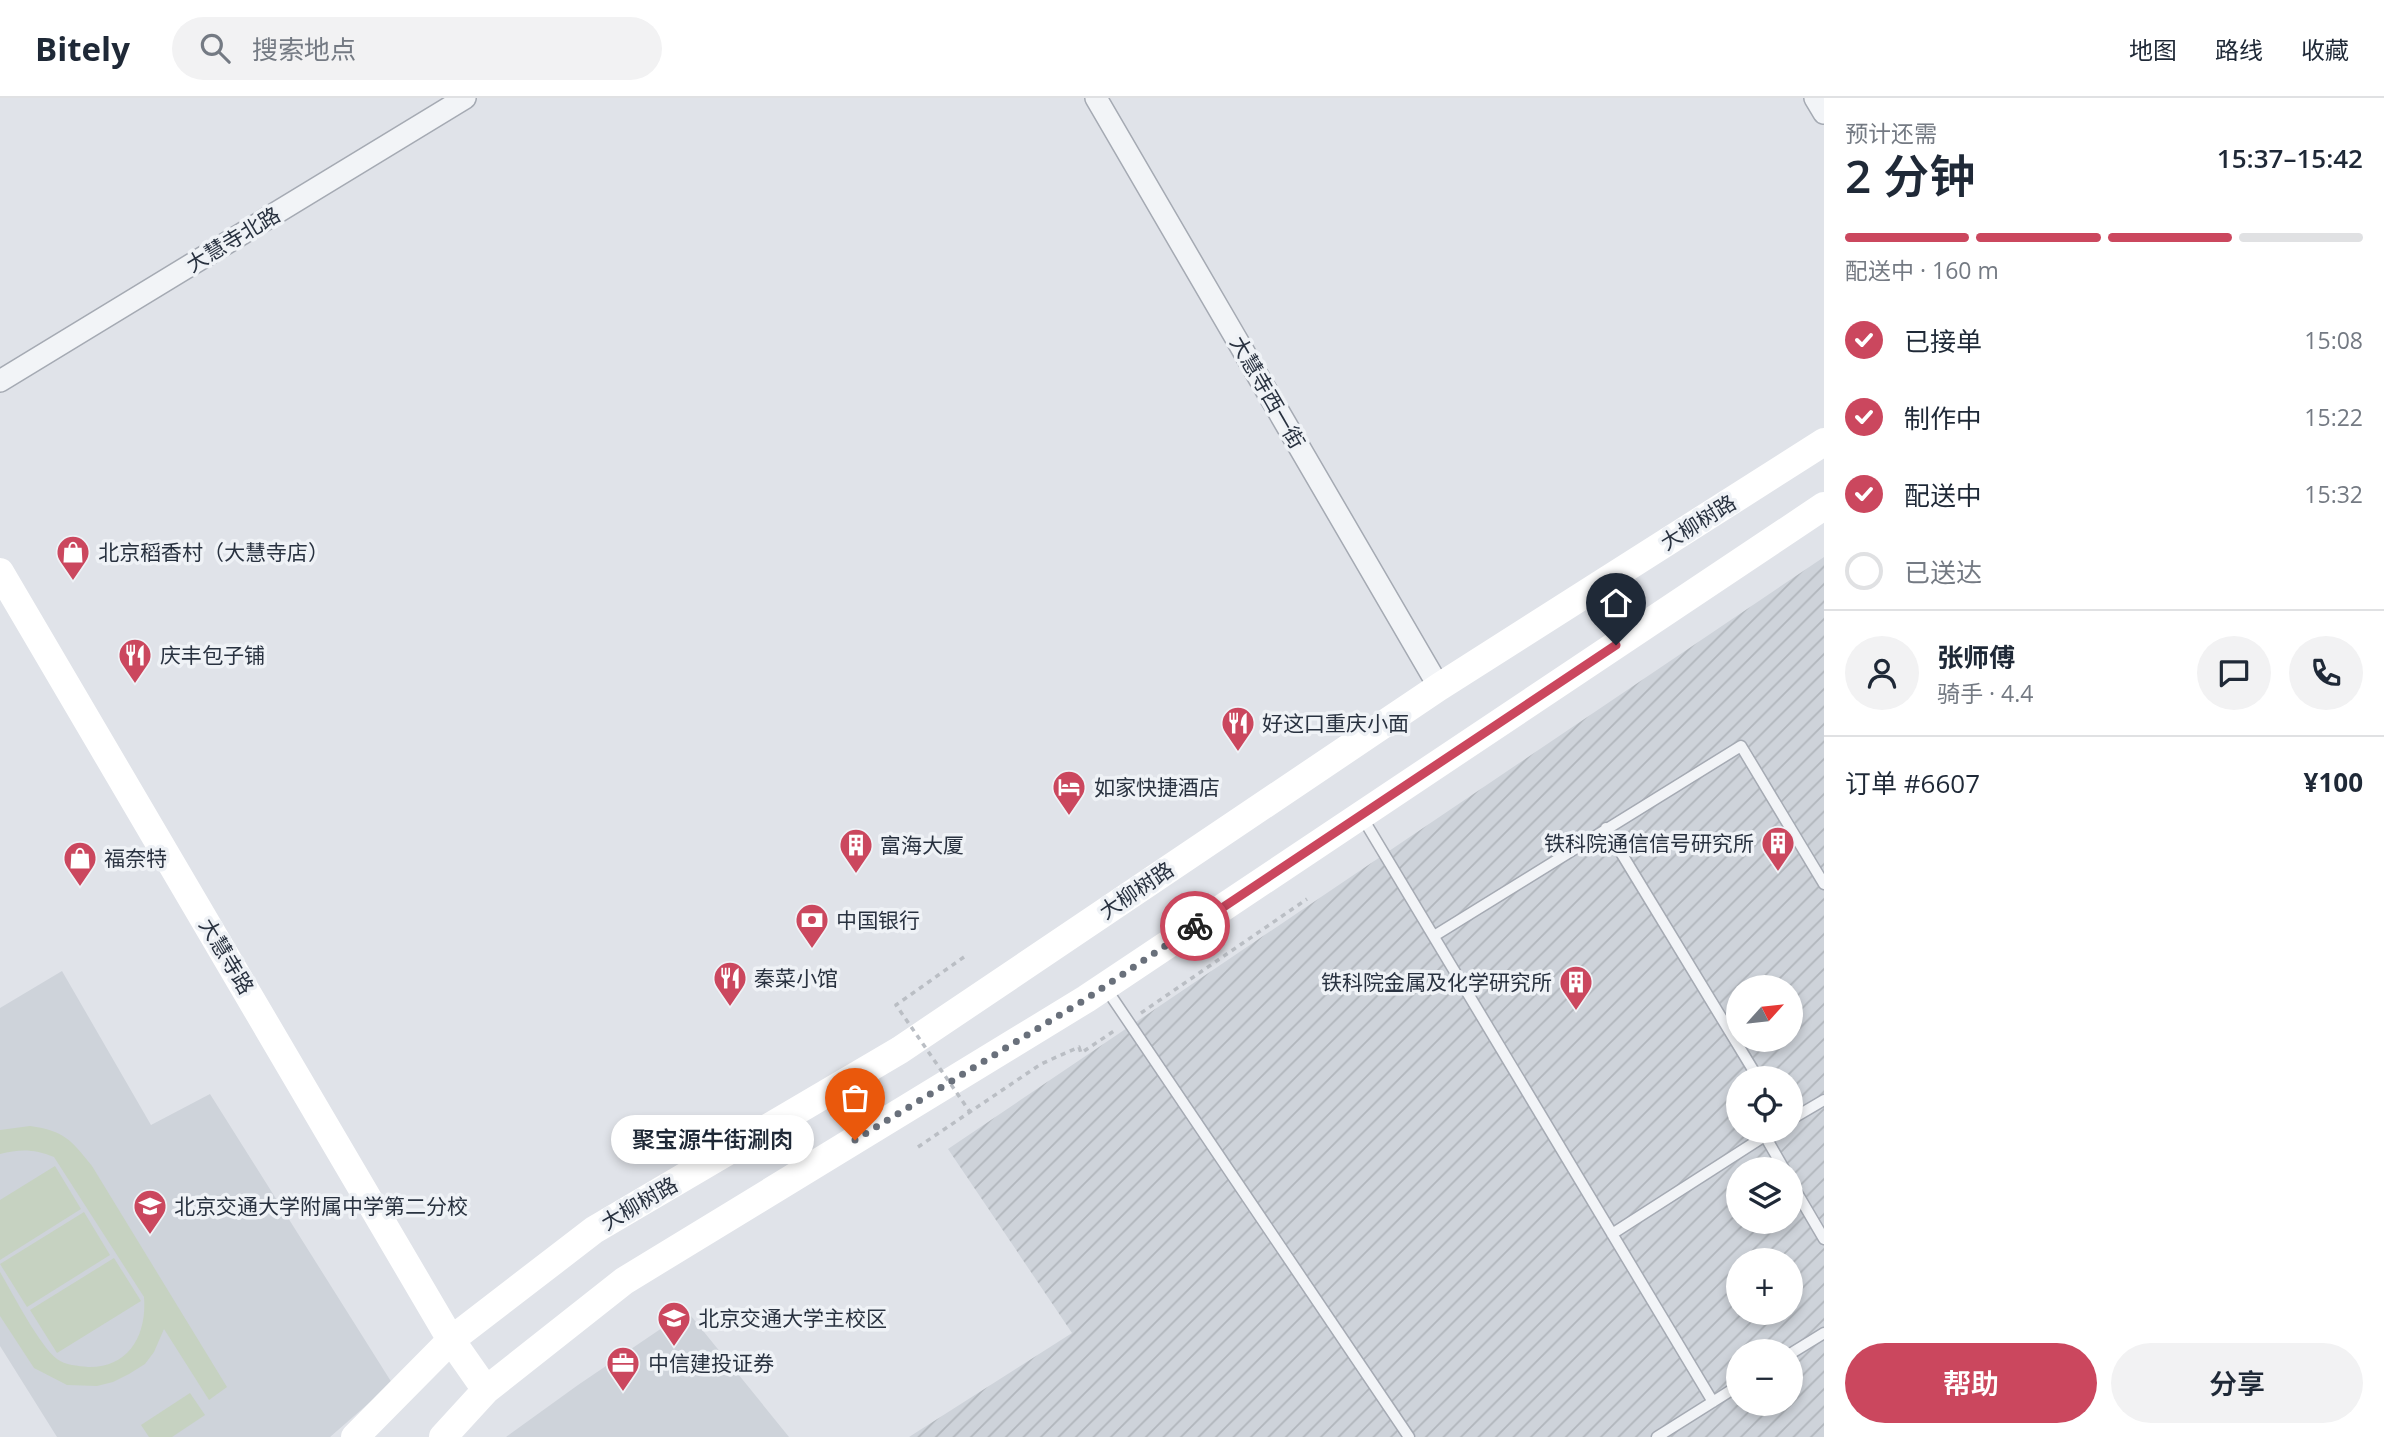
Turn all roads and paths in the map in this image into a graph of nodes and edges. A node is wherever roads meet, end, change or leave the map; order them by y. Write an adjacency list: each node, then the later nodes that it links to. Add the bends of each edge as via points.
1 (465, 98): 5 (street, 大慧寺北路)
2 (1096, 98): 9 (street, 大慧寺西一街)
3 (1815, 98): 4 (street)
4 (1824, 113)
5 (0, 381)
6 (1824, 442): 9 (main road, 大柳树路)
7 (1824, 506): 10 (main road)
8 (0, 572): 28 (main road, 大慧寺路)
9 (1439, 687): 28 (main road, 大柳树路, via 900,1049 594,1230)
10 (1361, 815): 14 (lane); 16 (main road)
11 (1606, 828): 12 (lane, via 1741,746); 14 (lane); 18 (lane)
12 (1824, 884)
13 (1307, 899): 17 (path)
14 (1434, 936): 25 (lane)
15 (964, 957): 20 (path, bridge, via 896,1005)
16 (1105, 987): 17 (lane); 30 (main road, via 625,1281)
17 (1129, 1021): 20 (path, via 1082,1053 1079,1047 1041,1064); 35 (lane)
18 (1751, 1066)
19 (1824, 1100): 21 (lane)
20 (970, 1112): 23 (path)
21 (1803, 1112)
22 (1753, 1143): 25 (lane)
23 (918, 1147)
24 (1803, 1203): 26 (lane)
25 (1612, 1234): 32 (lane)
26 (1824, 1239)
27 (1824, 1333): 29 (lane)
28 (451, 1340): 30 (main road, 大慧寺路); 33 (main road, 大柳树路)
29 (1803, 1346)
30 (486, 1390): 34 (main road)
31 (1726, 1394): 32 (lane)
32 (1713, 1402): 36 (lane)
33 (355, 1437)
34 (443, 1437)
35 (1409, 1437)
36 (1657, 1437)

